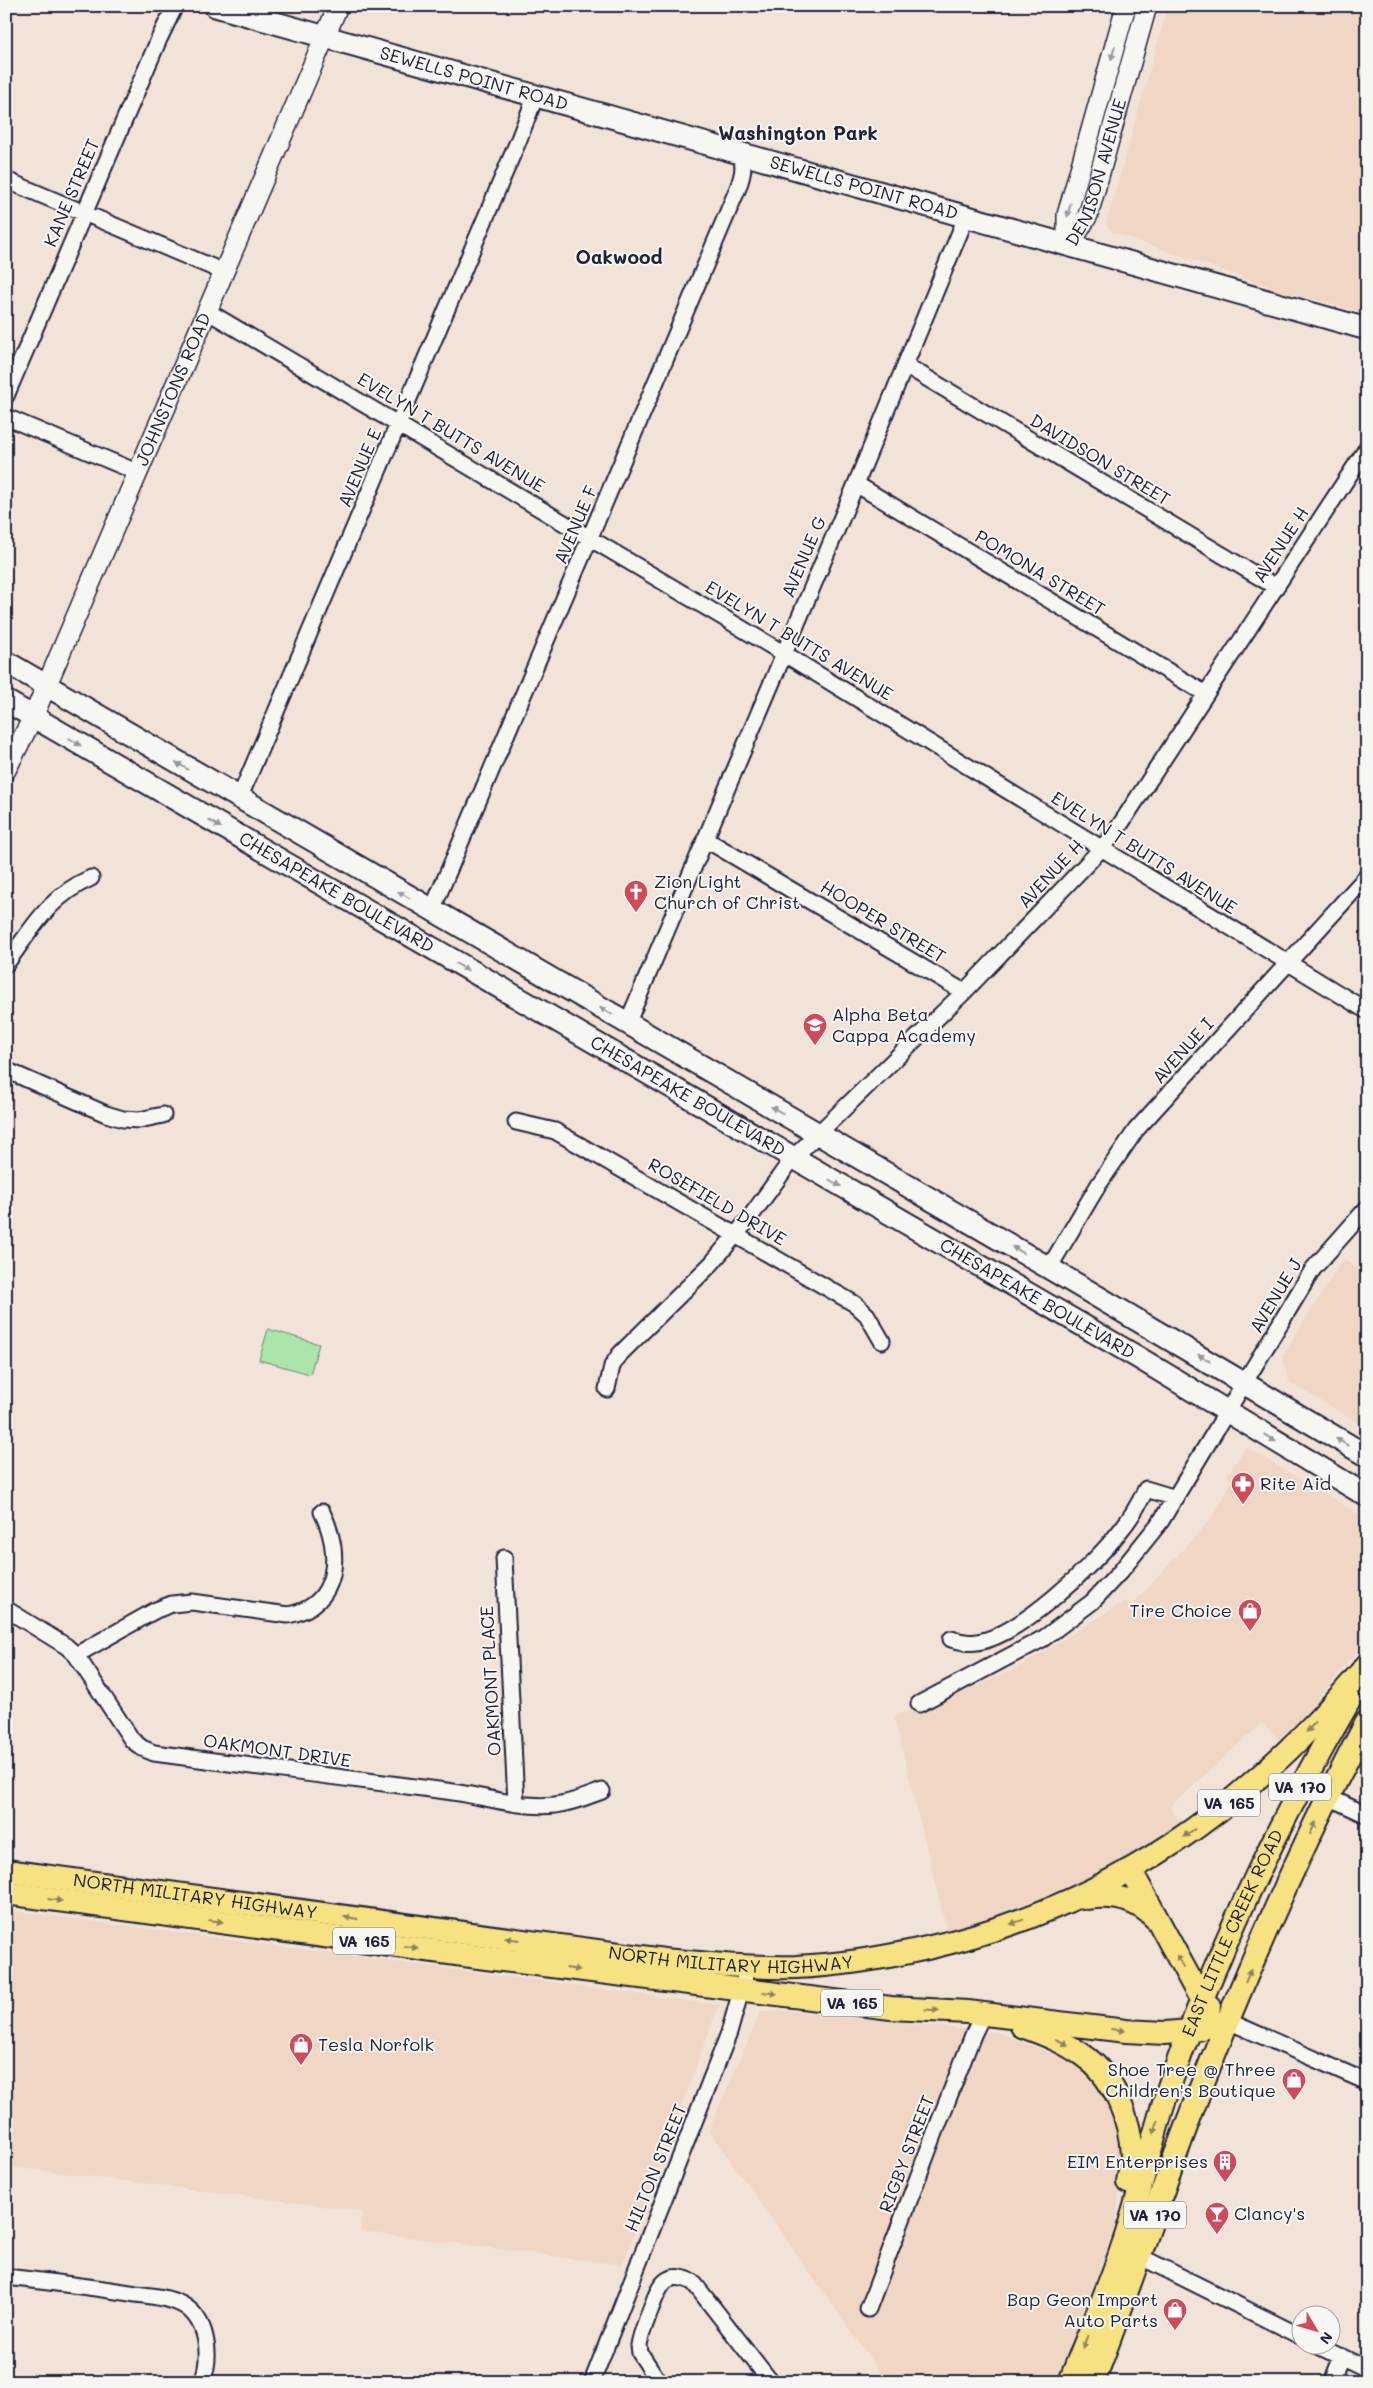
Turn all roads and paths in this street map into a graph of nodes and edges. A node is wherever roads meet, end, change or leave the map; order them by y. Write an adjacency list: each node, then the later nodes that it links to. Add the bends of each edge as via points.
1 (174, 6): 10 (street, KANE STREET)
2 (215, 6): 6 (main road, SEWELLS POINT ROAD)
3 (338, 6): 6 (street, JOHNSTONS ROAD)
4 (1126, 6): 12 (street, DENISON AVENUE, one-way to 12, via 1067,215)
5 (1147, 6): 12 (street, DENISON AVENUE, via 1088,215)
6 (326, 36): 7 (main road, SEWELLS POINT ROAD); 13 (street, JOHNSTONS ROAD)
7 (536, 95): 8 (main road, SEWELLS POINT ROAD); 19 (street, AVENUE E)
8 (740, 152): 11 (main road, SEWELLS POINT ROAD); 23 (street, AVENUE F, via 744,172 738,188)
9 (6, 180): 10 (street)
10 (84, 213): 13 (street); 17 (street, KANE STREET)
11 (966, 215): 12 (main road, SEWELLS POINT ROAD); 16 (street, AVENUE G)
12 (1070, 245): 15 (main road, SEWELLS POINT ROAD)
13 (224, 272): 14 (street, JOHNSTONS ROAD)
14 (207, 311): 19 (street, EVELYN T BUTTS AVENUE); 21 (street, JOHNSTONS ROAD)
15 (1367, 329)
16 (905, 365): 22 (street, AVENUE G); 24 (street, DAVIDSON STREET)
17 (6, 396)
18 (6, 417): 21 (street)
19 (399, 423): 23 (street, EVELYN T BUTTS AVENUE); 32 (street, AVENUE E)
20 (1367, 448): 24 (street, AVENUE H)
21 (138, 473): 27 (street, JOHNSTONS ROAD)
22 (856, 484): 25 (street, AVENUE G); 28 (street, POMONA STREET)
23 (590, 538): 25 (street, EVELYN T BUTTS AVENUE); 37 (street, AVENUE F)
24 (1276, 587): 28 (street, AVENUE H)
25 (783, 653): 33 (street, AVENUE G); 34 (street, EVELYN T BUTTS AVENUE)
26 (6, 662): 27 (main road, CHESAPEAKE BOULEVARD)
27 (46, 686): 30 (street, JOHNSTONS ROAD); 32 (main road, CHESAPEAKE BOULEVARD, one-way to 27)
28 (1206, 694): 34 (street, AVENUE H)
29 (6, 701): 30 (main road, CHESAPEAKE BOULEVARD)
30 (33, 718): 31 (street, JOHNSTONS ROAD); 47 (main road, CHESAPEAKE BOULEVARD, one-way to 47)
31 (6, 770)
32 (239, 799): 37 (main road, CHESAPEAKE BOULEVARD, one-way to 32)
33 (705, 839): 40 (street, HOOPER STREET); 42 (street, AVENUE G)
34 (1102, 847): 39 (street, EVELYN T BUTTS AVENUE); 40 (street, AVENUE H)
35 (1367, 876): 39 (street, AVENUE I)
36 (91, 878): 38 (street, via 74,885 46,909)
37 (432, 910): 42 (main road, CHESAPEAKE BOULEVARD, one-way to 37)
38 (6, 964)
39 (1287, 964): 41 (street, EVELYN T BUTTS AVENUE); 50 (street, AVENUE I, via 1136,1130 1107,1170)
40 (964, 992): 46 (street, AVENUE H)
41 (1367, 1011)
42 (627, 1024): 46 (main road, CHESAPEAKE BOULEVARD, one-way to 42)
43 (6, 1070): 44 (street, via 123,1120)
44 (163, 1115)
45 (516, 1122): 49 (street, ROSEFIELD DRIVE, via 555,1131)
46 (819, 1134): 47 (street, AVENUE H); 50 (main road, CHESAPEAKE BOULEVARD, one-way to 46)
47 (793, 1158): 49 (street, AVENUE H); 54 (main road, CHESAPEAKE BOULEVARD, one-way to 54)
48 (1367, 1208): 52 (street, AVENUE J, via 1313,1269)
49 (736, 1235): 51 (street, ROSEFIELD DRIVE, via 855,1304 871,1321); 53 (street, AVENUE H, via 620,1354 612,1366)
50 (1049, 1268): 52 (main road, CHESAPEAKE BOULEVARD, one-way to 50)
51 (882, 1341)
52 (1246, 1384): 54 (street, AVENUE J); 55 (main road, CHESAPEAKE BOULEVARD, one-way to 52)
53 (607, 1389)
54 (1229, 1413): 56 (main road, CHESAPEAKE BOULEVARD, one-way to 56); 57 (street, AVENUE J)
55 (1367, 1456)
56 (1367, 1496)
57 (1176, 1498): 61 (street, via 1146,1489 1119,1533 1088,1567 1051,1599 994,1638 966,1643); 65 (street, AVENUE J, via 1126,1566 1073,1618 1015,1655)
58 (322, 1512): 62 (street, via 333,1540 334,1557 327,1589 312,1608 288,1615 192,1602 172,1604)
59 (504, 1558): 69 (street, OAKMONT PLACE)
60 (6, 1609): 62 (street, OAKMONT DRIVE)
61 (951, 1639)
62 (76, 1655): 69 (street, OAKMONT DRIVE, via 132,1740 154,1753 470,1794)
63 (1367, 1665): 72 (main road, NORTH MILITARY HIGHWAY / VA 165, one-way to 72, via 1292,1748 1256,1781 1175,1844)
64 (1367, 1669): 78 (main road, EAST LITTLE CREEK ROAD / VA 170, via 1258,1869)
65 (919, 1704)
66 (1367, 1722): 68 (main road, EAST LITTLE CREEK ROAD)
67 (602, 1791): 69 (street, OAKMONT DRIVE, via 554,1805)
68 (1328, 1798): 70 (street); 80 (main road, EAST LITTLE CREEK ROAD, one-way to 68)
69 (516, 1803)
70 (1367, 1815)
71 (6, 1871): 76 (main road, NORTH MILITARY HIGHWAY / VA 165, one-way to 71, via 654,1958)
72 (1131, 1871): 74 (main road, NORTH MILITARY HIGHWAY / VA 165); 75 (main road)
73 (6, 1894): 77 (main road, NORTH MILITARY HIGHWAY / VA 165, one-way to 77)
74 (1062, 1904): 75 (main road, via 1088,1897 1117,1897 1145,1909); 76 (main road, NORTH MILITARY HIGHWAY / VA 165, one-way to 76, via 998,1928 899,1954 838,1964)
75 (1158, 1921): 78 (main road, one-way to 75)
76 (748, 1966): 77 (street, HILTON STREET)
77 (741, 1990): 79 (main road, NORTH MILITARY HIGHWAY / VA 165, one-way to 79, via 891,2008); 90 (street, HILTON STREET, via 722,2051)
78 (1202, 2001): 80 (main road); 81 (main road, EAST LITTLE CREEK ROAD / VA 170)
79 (983, 2014): 81 (main road, NORTH MILITARY HIGHWAY / VA 165, one-way to 81, via 1126,2031); 83 (main road, one-way to 83, via 1070,2046 1086,2057 1109,2083 1125,2117 1132,2158 1122,2218); 85 (street, RIGBY STREET)
80 (1228, 2021): 81 (main road, NORTH MILITARY HIGHWAY / VA 165); 82 (street); 83 (main road, EAST LITTLE CREEK ROAD / VA 170)
81 (1190, 2032): 83 (main road, EAST LITTLE CREEK ROAD / VA 170, one-way to 83, via 1153,2137)
82 (1367, 2082)
83 (1131, 2252): 86 (street); 93 (main road, EAST LITTLE CREEK ROAD / VA 170, one-way to 93); 94 (main road, EAST LITTLE CREEK ROAD / VA 170)
84 (6, 2277): 89 (street, via 114,2290 182,2304 199,2322 204,2334 207,2350)
85 (868, 2309)
86 (1290, 2331)
87 (1341, 2356): 88 (street); 95 (street)
88 (1367, 2369)
89 (202, 2382)
90 (592, 2382)
91 (659, 2382): 92 (street, via 640,2353 639,2345 660,2286 675,2277 693,2282)
92 (771, 2382)
93 (1070, 2382)
94 (1093, 2382)
95 (1331, 2382)

